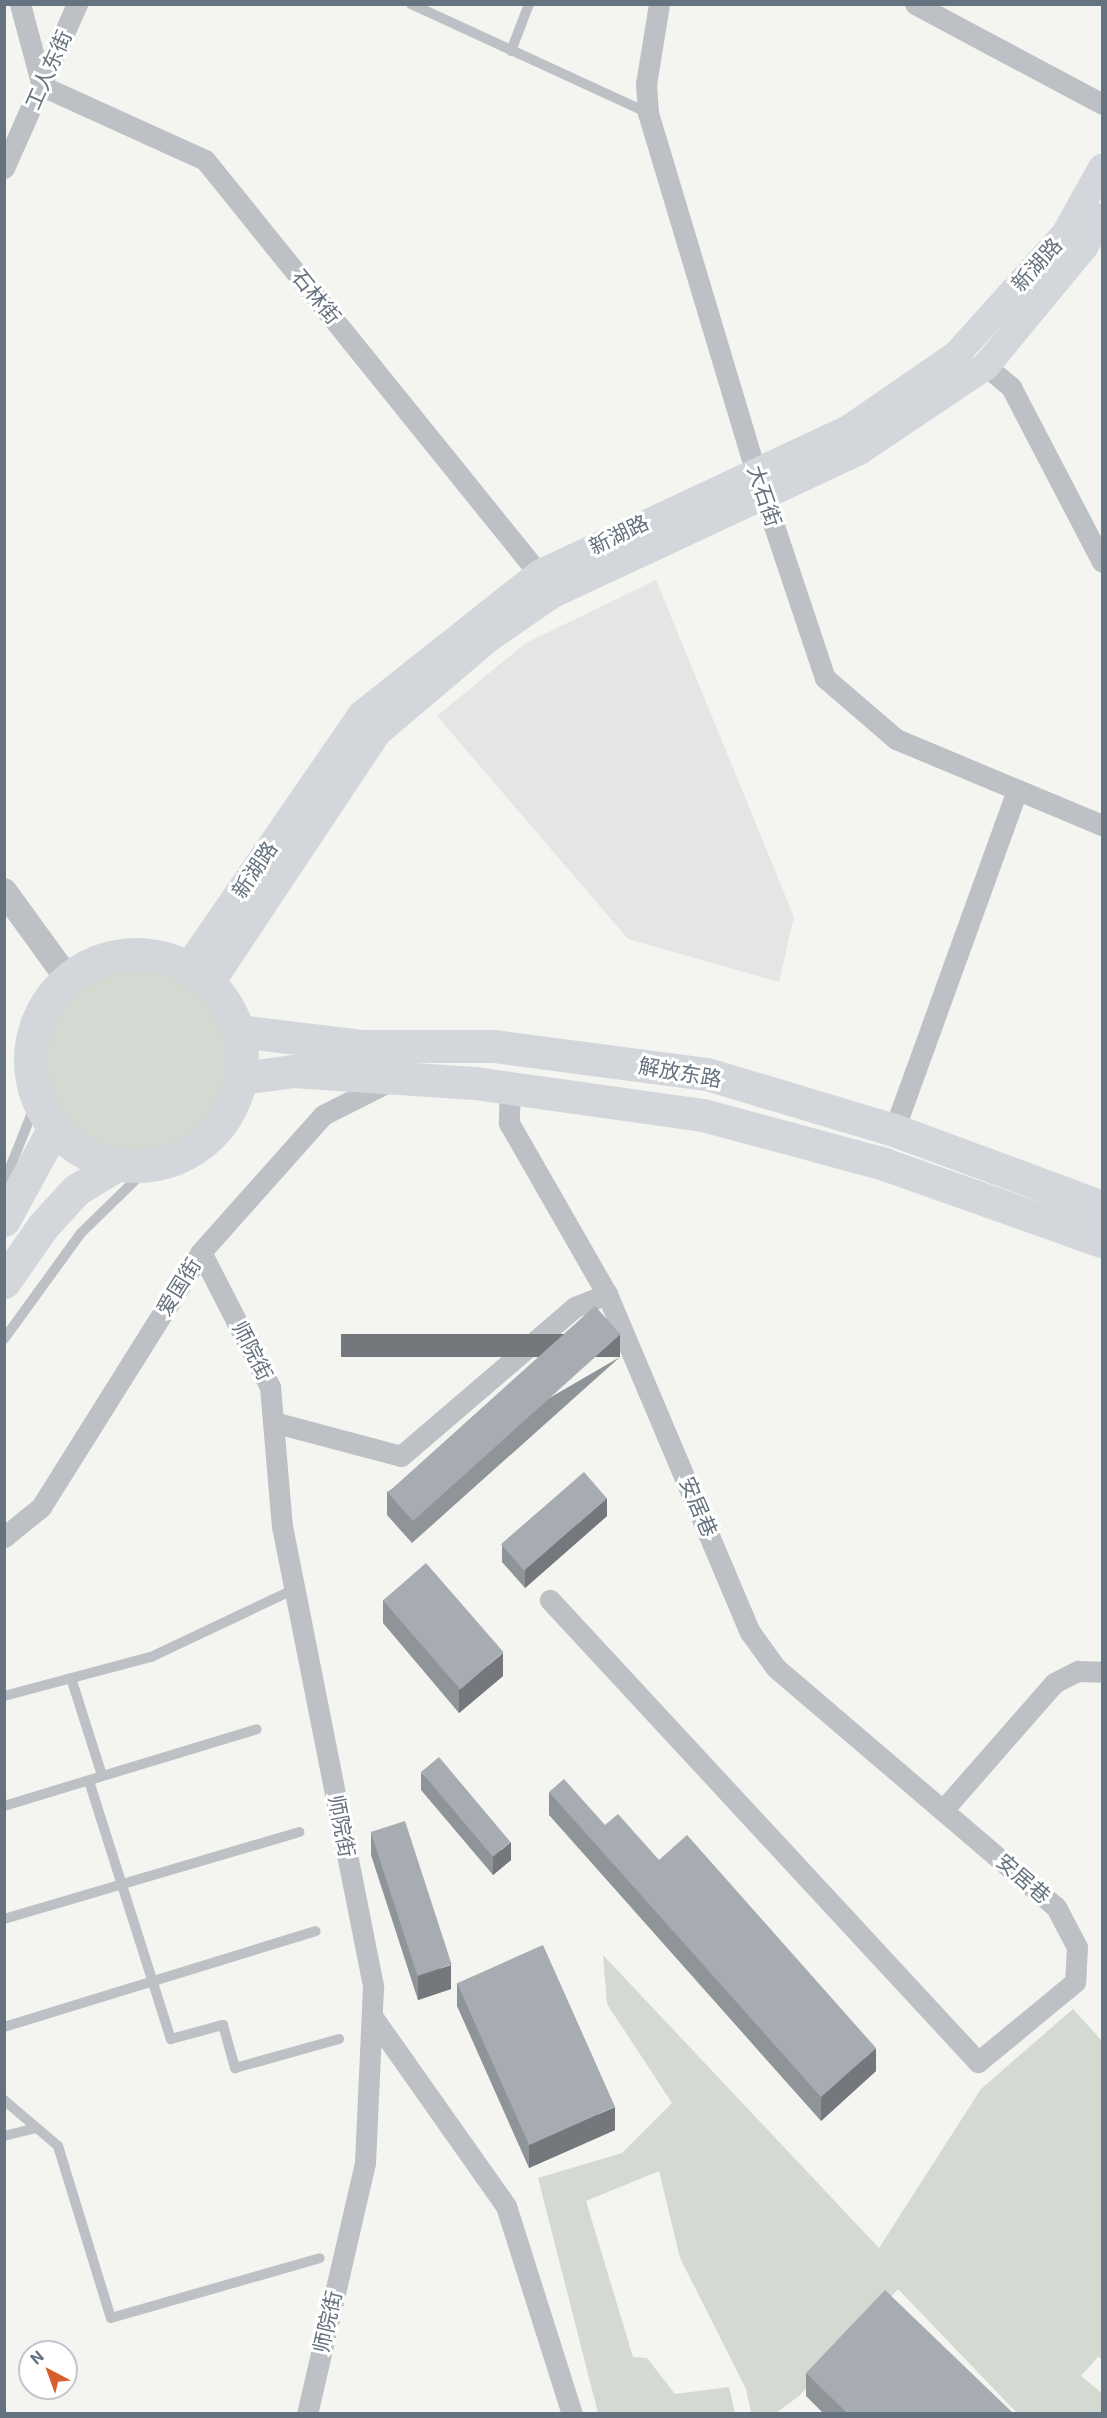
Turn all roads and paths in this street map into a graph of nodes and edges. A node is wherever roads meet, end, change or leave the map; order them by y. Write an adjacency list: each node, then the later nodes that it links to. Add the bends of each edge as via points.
1 (20, 4): 8 (street)
2 (77, 4): 8 (street, 工人东街)
3 (529, 4): 7 (lane)
4 (659, 4): 10 (street, 大石街, via 646,84)
5 (915, 4): 9 (street)
6 (413, 5): 7 (lane)
7 (511, 51): 10 (lane)
8 (42, 86): 11 (street, 工人东街); 17 (street, 石林街, via 205,160)
9 (1102, 104)
10 (648, 113): 15 (street, 大石街)
11 (4, 168)
12 (1102, 168): 15 (main road, 新湖路, via 1065,234 957,354 847,430)
13 (1102, 217): 14 (main road, 新湖路, via 1084,247)
14 (986, 366): 15 (main road, 新湖路, via 859,451); 16 (street, via 1011,387)
15 (760, 483): 17 (main road, 新湖路); 18 (street, 大石街, via 825,678 896,739)
16 (1102, 562)
17 (546, 584): 21 (main road, 新湖路, via 378,732)
18 (1017, 791): 19 (street, 大石街); 29 (street)
19 (1102, 825)
20 (4, 891): 22 (street)
21 (200, 975): 22 (main road, via 158,955 126,954 95,962); 23 (main road)
22 (68, 979): 27 (main road, via 46,1004 33,1034 30,1067)
23 (239, 1031): 24 (main road); 29 (main road, 解放东路, via 363,1046 494,1046 707,1074)
24 (241, 1078): 25 (main road, 解放东路, via 294,1071); 31 (main road, via 230,1110 210,1136 182,1155)
25 (396, 1078): 26 (main road, 解放东路); 36 (street, 爱国街, via 323,1115)
26 (510, 1088): 35 (main road, 解放东路, via 703,1115 884,1164); 38 (street, 安居巷, via 509,1123)
27 (37, 1100): 28 (main road); 32 (lane)
28 (54, 1128): 30 (main road, via 79,1150); 34 (main road)
29 (894, 1130): 33 (main road, 解放东路)
30 (117, 1165): 31 (main road); 37 (main road, via 76,1190 43,1226)
31 (151, 1165): 39 (lane, via 81,1233)
32 (4, 1183)
33 (1102, 1207)
34 (4, 1220)
35 (1102, 1241)
36 (201, 1252): 40 (street, 师院街, via 270,1386); 41 (street, 爱国街, via 41,1508)
37 (4, 1282)
38 (607, 1294): 40 (street, via 575,1307 401,1456); 51 (street, 安居巷, via 750,1632 777,1668)
39 (4, 1340)
40 (273, 1422): 42 (street, 师院街, via 282,1526)
41 (4, 1537)
42 (295, 1589): 45 (lane, via 151,1657); 57 (street, 师院街, via 373,1987)
43 (550, 1600): 51 (street, 安居巷, via 978,2062 1075,1982 1077,1947 1056,1907)
44 (1102, 1672): 51 (street, via 1078,1671 1054,1683)
45 (71, 1678): 46 (lane); 48 (lane)
46 (4, 1696)
47 (257, 1728): 48 (lane)
48 (102, 1775): 49 (lane)
49 (89, 1781): 50 (lane); 53 (lane)
50 (4, 1806)
51 (943, 1810)
52 (299, 1832): 53 (lane)
53 (119, 1883): 54 (lane); 56 (lane)
54 (4, 1919)
55 (316, 1931): 56 (lane)
56 (150, 1982): 58 (lane); 59 (lane, via 171,2039 223,2025 235,2068)
57 (372, 2016): 64 (street, 师院街, via 365,2163); 65 (street, via 506,2206)
58 (4, 2027)
59 (339, 2039)
60 (4, 2100): 61 (lane)
61 (35, 2128): 62 (lane); 63 (lane, via 58,2146 111,2318)
62 (4, 2136)
63 (320, 2258)
64 (306, 2414)
65 (572, 2414)

